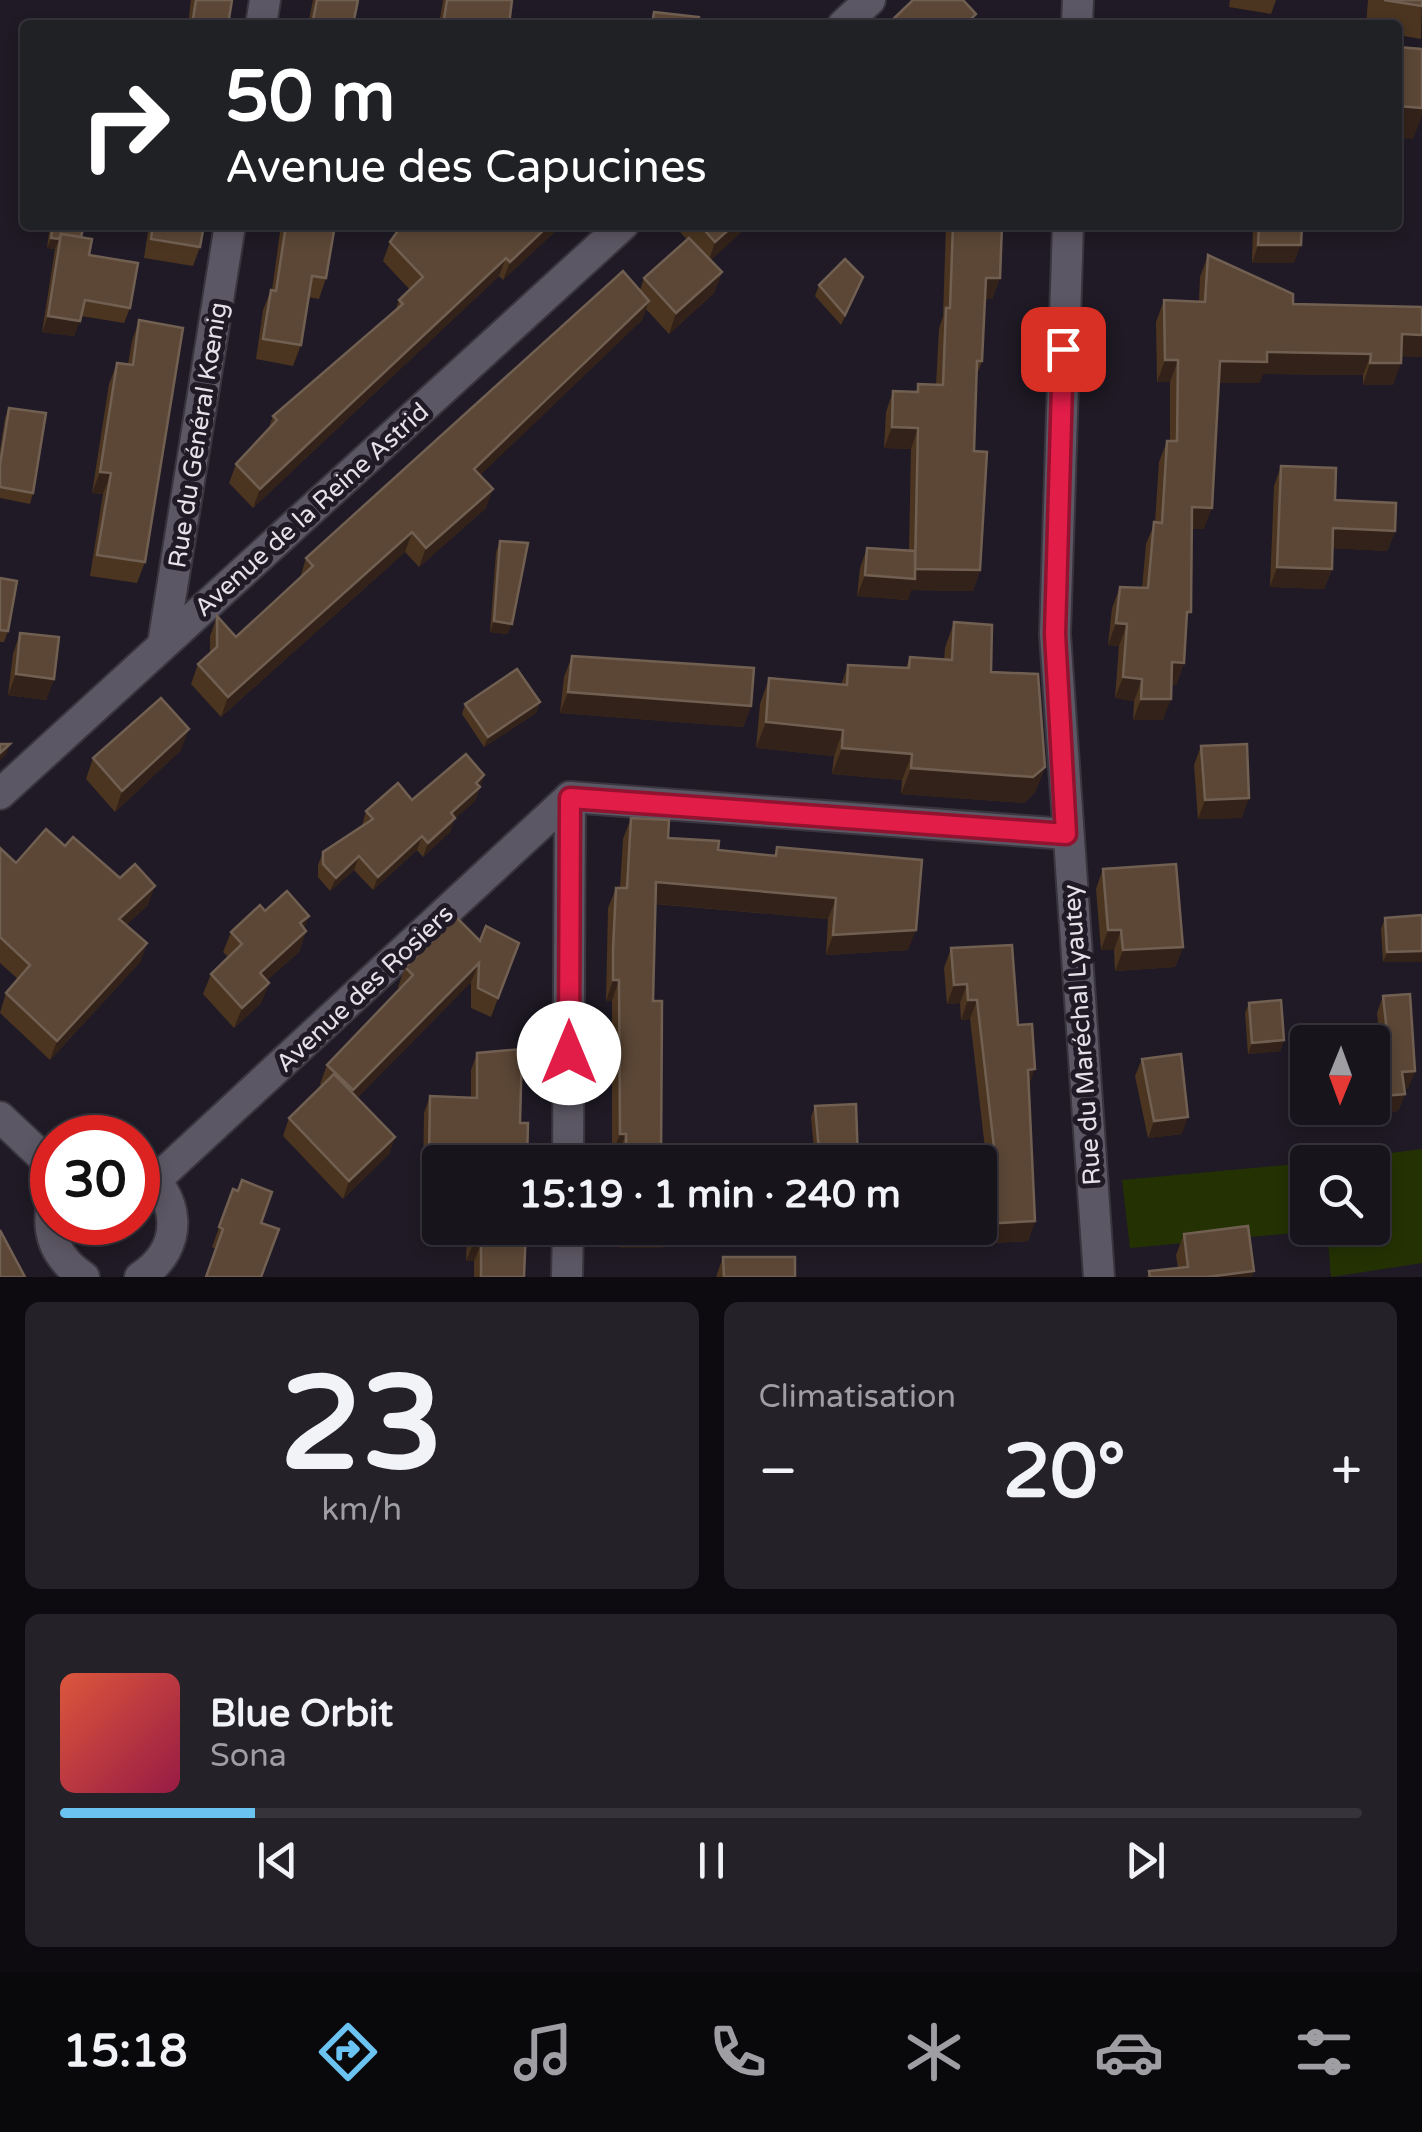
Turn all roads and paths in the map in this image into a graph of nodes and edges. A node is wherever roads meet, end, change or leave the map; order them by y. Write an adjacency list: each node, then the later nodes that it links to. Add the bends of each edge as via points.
1 (870, 0): 2 (street)
2 (848, 20)
3 (229, 230): 6 (street, Rue du Général Kœnig)
4 (618, 230): 6 (street, Avenue de la Reine Astrid)
5 (1068, 230): 9 (street, Rue du Maréchal Lyautey, via 1055,634)
6 (164, 644): 7 (street, Avenue de la Reine Astrid)
7 (0, 794)
8 (570, 798): 9 (street); 11 (street); 13 (street, Avenue des Rosiers)
9 (1066, 834): 20 (street, Rue du Maréchal Lyautey)
10 (0, 1118): 12 (street)
11 (568, 1145)
12 (30, 1146)
13 (160, 1161)
14 (160, 1187): 18 (street, via 174,1224 170,1244)
15 (54, 1245): 17 (street)
16 (568, 1245): 19 (street)
17 (84, 1277)
18 (140, 1277)
19 (567, 1277)
20 (1099, 1277)

